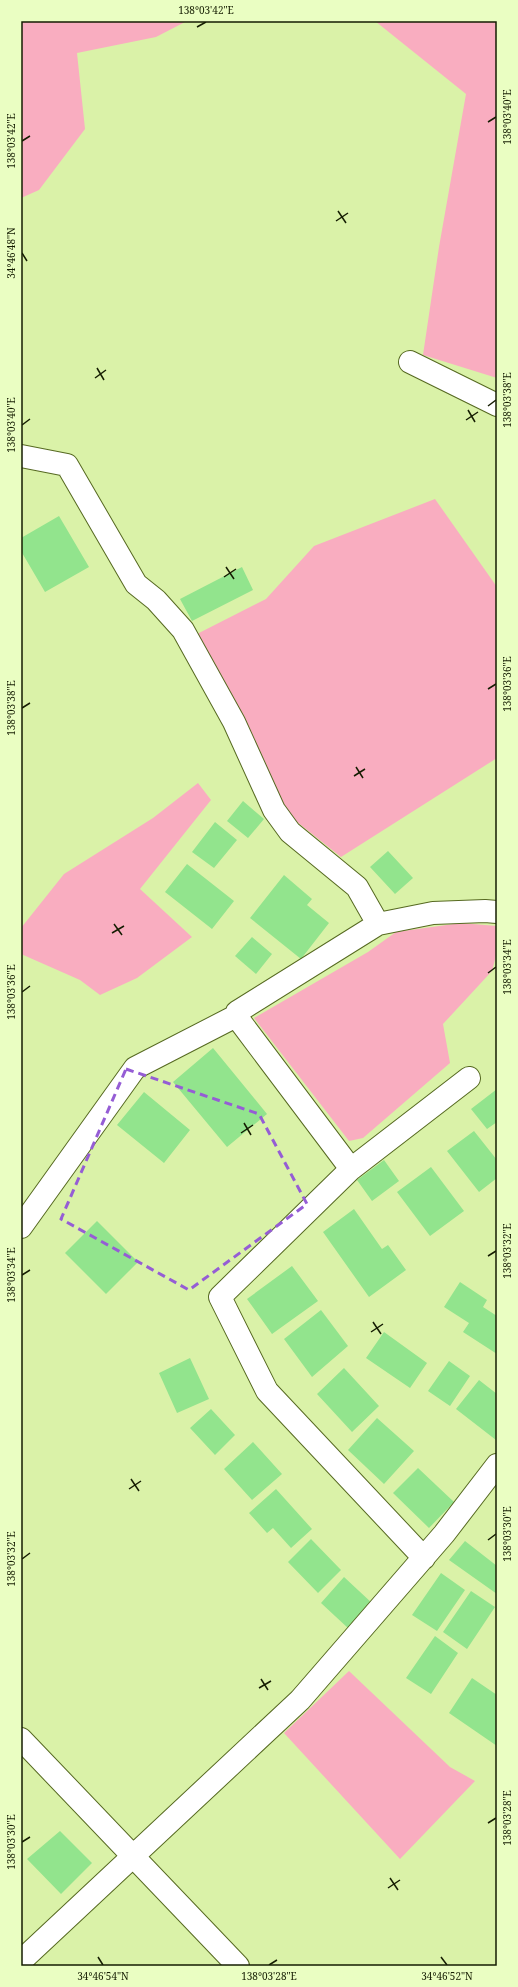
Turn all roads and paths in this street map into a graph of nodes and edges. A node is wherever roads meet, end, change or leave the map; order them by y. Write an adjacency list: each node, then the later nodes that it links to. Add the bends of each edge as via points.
1 (410, 362): 2 (street)
2 (497, 405)
3 (21, 456): 5 (street, via 67,465 136,584 156,600 183,630 234,722 274,810 290,832 357,888)
4 (497, 912): 5 (street, via 433,914)
5 (378, 924): 6 (street, via 237,1012)
6 (236, 1016): 8 (street); 9 (street, via 135,1068)
7 (469, 1078): 8 (street)
8 (351, 1170): 11 (street, via 220,1297 266,1391)
9 (21, 1227)
10 (497, 1465): 11 (street)
11 (424, 1558): 13 (street, via 300,1700)
12 (21, 1739): 13 (street)
13 (133, 1856): 14 (street); 15 (street)
14 (31, 1960)
15 (238, 1966)

